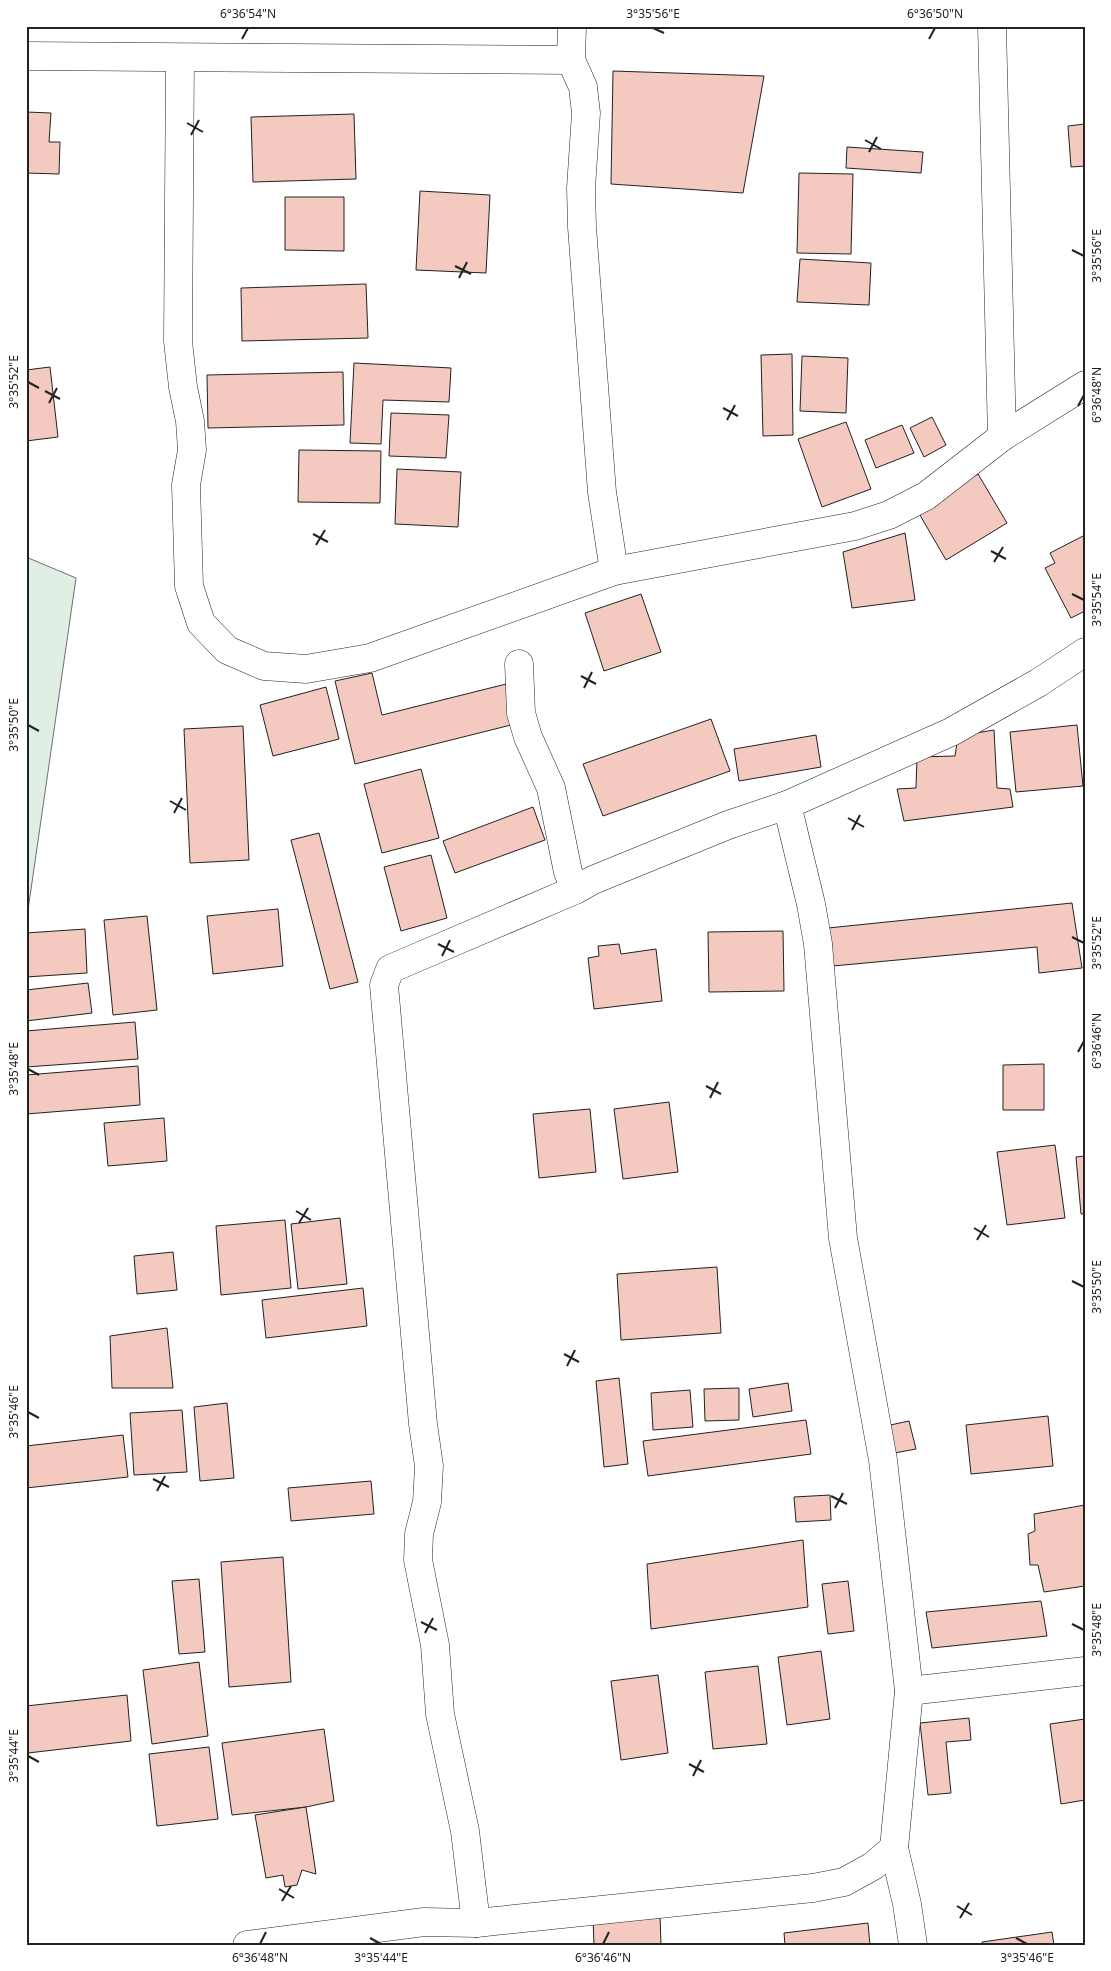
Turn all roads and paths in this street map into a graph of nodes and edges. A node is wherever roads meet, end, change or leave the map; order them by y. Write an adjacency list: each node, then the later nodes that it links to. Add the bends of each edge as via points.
1 (572, 26): 5 (street)
2 (992, 26): 7 (street)
3 (26, 56): 4 (street)
4 (180, 58): 5 (street); 8 (street, via 178,341 192,450 186,485 189,586 201,623 227,650 264,666 306,669 370,658)
5 (571, 60): 8 (street, via 583,87 586,113 582,227 602,492)
6 (1085, 385): 7 (street)
7 (1002, 437): 8 (street, via 926,496 889,515 855,526)
8 (614, 571)
9 (1085, 652): 11 (street, via 1038,683 951,732)
10 (519, 664): 12 (street, via 520,713 551,788 568,872)
11 (787, 805): 12 (street, via 728,825); 14 (street, via 818,944 843,1238 883,1460)
12 (575, 890): 16 (street, via 390,969 384,985 429,1466 418,1560 435,1645 440,1714 466,1831)
13 (1085, 1671): 14 (street)
14 (909, 1691): 15 (street)
15 (894, 1848): 16 (street, via 873,1866 844,1882); 18 (street)
16 (476, 1923): 17 (street, via 424,1922)
17 (247, 1945)
18 (913, 1945)

